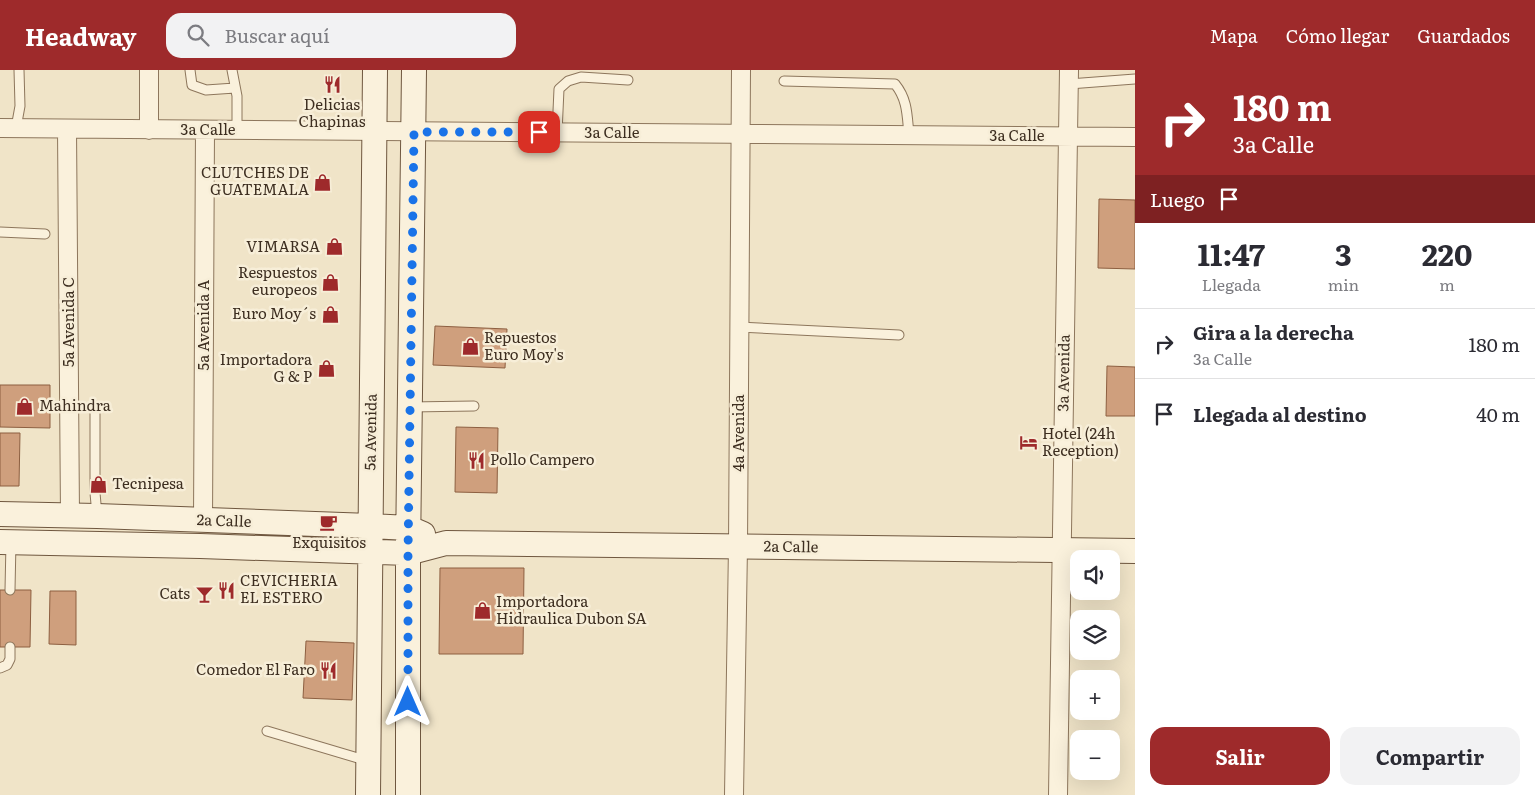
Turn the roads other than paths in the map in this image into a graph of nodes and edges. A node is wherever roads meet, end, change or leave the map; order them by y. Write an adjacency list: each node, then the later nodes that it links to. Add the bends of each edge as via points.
1 (19, 70): 13 (lane, via 20,106)
2 (149, 70): 15 (street)
3 (190, 70): 12 (lane, via 192,85 206,90)
4 (232, 70): 12 (lane)
5 (375, 70): 18 (street, 5a Avenida)
6 (414, 70): 19 (street)
7 (741, 70): 21 (street, 4a Avenida)
8 (1069, 77): 9 (lane); 23 (street, 3a Avenida)
9 (1135, 79)
10 (628, 80): 20 (lane, via 581,77 568,81 559,89)
11 (784, 82): 22 (lane, via 896,84 905,100)
12 (236, 88): 17 (lane)
13 (8, 128): 14 (street, 3a Calle)
14 (67, 129): 15 (street, 3a Calle); 35 (street, 5a Avenida C)
15 (149, 130): 16 (street, 3a Calle)
16 (205, 130): 17 (street, 3a Calle); 37 (street, 5a Avenida A)
17 (238, 130): 18 (street, 3a Calle)
18 (375, 132): 19 (street, 3a Calle); 27 (street, 5a Avenida)
19 (414, 132): 20 (street, 3a Calle); 28 (street)
20 (557, 133): 21 (street, 3a Calle)
21 (740, 134): 22 (street, 3a Calle); 29 (street, 4a Avenida)
22 (908, 135): 23 (street, 3a Calle)
23 (1068, 136): 24 (street, 3a Calle); 43 (street, 3a Avenida)
24 (1135, 137)
25 (0, 232): 26 (lane)
26 (45, 234)
27 (373, 247): 28 (street); 38 (street, 5a Avenida)
28 (412, 248): 33 (street)
29 (739, 328): 30 (lane); 42 (street, 4a Avenida)
30 (899, 335)
31 (95, 406): 36 (lane)
32 (474, 406): 33 (lane)
33 (410, 407): 39 (street)
34 (0, 514): 35 (street, 2a Calle)
35 (70, 516): 36 (street, 2a Calle)
36 (97, 516): 37 (street, 2a Calle)
37 (203, 520): 38 (street, 2a Calle)
38 (370, 526): 39 (street, 2a Calle); 45 (street, 5a Avenida)
39 (409, 528): 41 (street, 2a Calle); 46 (street)
40 (6, 542): 45 (street, 2a Calle); 47 (lane)
41 (446, 543): 42 (street, 2a Calle); 46 (street, 2a Calle)
42 (738, 546): 43 (street, 2a Calle); 54 (street, 4a Avenida)
43 (1062, 550): 44 (street, 2a Calle); 55 (street, 3a Avenida)
44 (1135, 551)
45 (369, 553): 46 (street, 2a Calle); 51 (street, 5a Avenida)
46 (408, 553): 53 (street)
47 (10, 590)
48 (10, 647): 49 (lane, via 10,659)
49 (0, 668)
50 (267, 731): 51 (lane)
51 (368, 761): 52 (street, 5a Avenida)
52 (368, 795)
53 (408, 795)
54 (734, 795)
55 (1058, 795)

